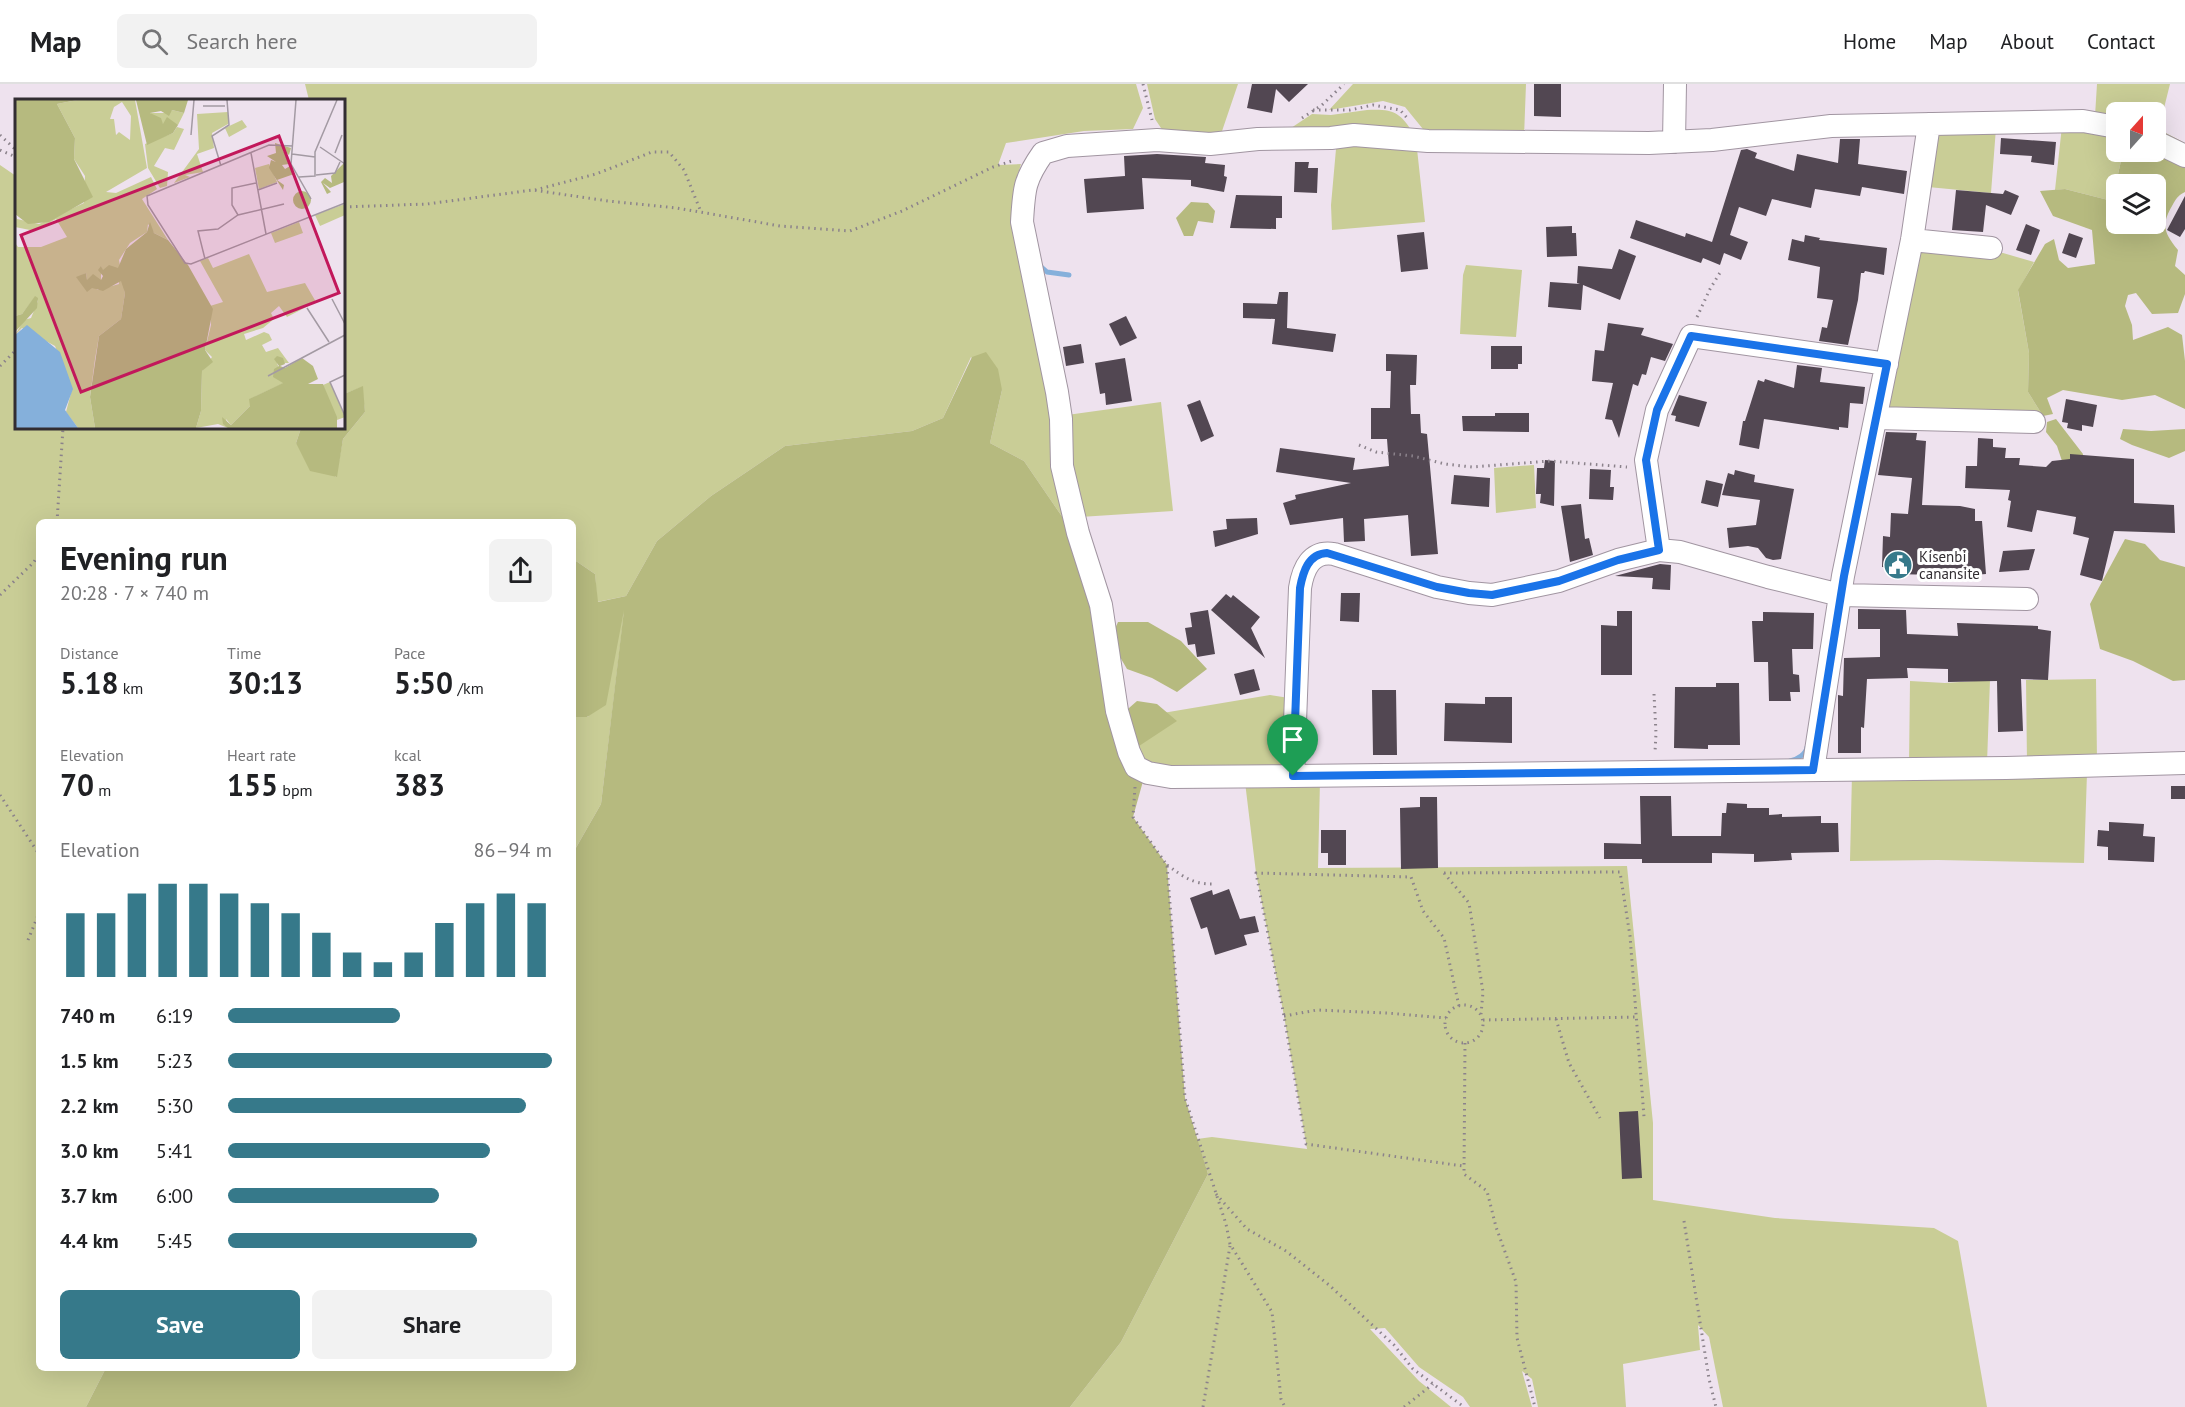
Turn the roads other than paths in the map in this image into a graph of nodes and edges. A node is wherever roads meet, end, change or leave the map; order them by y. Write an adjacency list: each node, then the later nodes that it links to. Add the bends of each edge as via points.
1 (1675, 84): 4 (street)
2 (1929, 124): 3 (street, via 2083,121); 4 (street, via 1831,126); 7 (street)
3 (2106, 125)
4 (1674, 142): 17 (street, via 1424,140 1354,135 1210,144 1157,140 1067,146 1043,153 1029,173 1022,222 1057,392 1067,494 1101,604 1117,711 1129,752 1136,767 1171,777)
5 (2166, 147): 6 (street)
6 (2185, 156)
7 (1912, 240): 8 (street); 9 (street)
8 (1991, 248)
9 (1887, 364): 10 (street); 12 (street, via 1691,336 1657,410 1646,460)
10 (1876, 418): 11 (street); 13 (street)
11 (2034, 422)
12 (1659, 550): 13 (street, via 1680,552); 17 (street, via 1559,581 1492,595 1437,587 1334,554 1314,556 1300,588)
13 (1840, 595): 14 (street); 16 (street)
14 (2027, 598)
15 (2185, 763): 16 (street)
16 (1813, 770): 17 (street)
17 (1293, 776)

